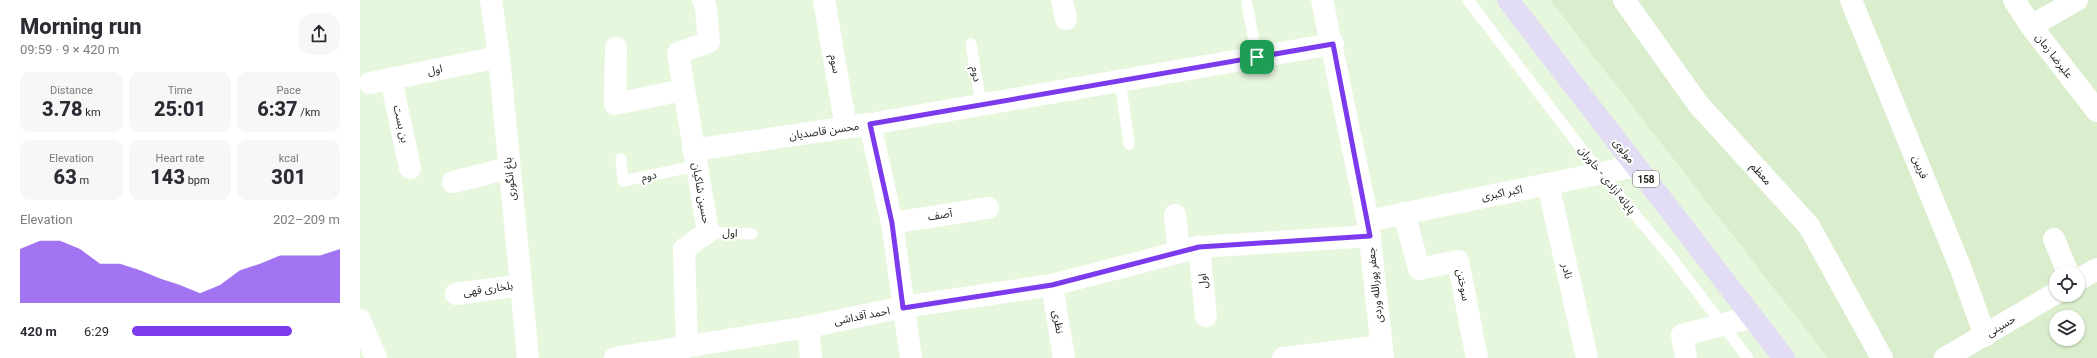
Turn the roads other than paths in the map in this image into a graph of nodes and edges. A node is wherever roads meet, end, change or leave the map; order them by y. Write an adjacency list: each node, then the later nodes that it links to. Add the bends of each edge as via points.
1 (491, 0): 16 (street, باغ انگوری)
2 (703, 0): 20 (street, حسین شاکیان, via 710,42 678,53)
3 (824, 0): 24 (street, سوم)
4 (1322, 0): 14 (street, جعفر پورالله وردی)
5 (1468, 0): 31 (lane, پایانه آزادی - خاوران)
6 (1508, 0): 28 (main road, مولوی / 158)
7 (1624, 0): 72 (street, معظم, via 1698,104 1809,226)
8 (1851, 0): 56 (street, فربین)
9 (2014, 0): 12 (street, علیرضا زمان)
10 (2077, 0): 12 (street)
11 (1247, 4): 17 (lane)
12 (2031, 26): 22 (street, علیرضا زمان)
13 (971, 44): 21 (lane, دوم)
14 (1333, 44): 17 (street, محسن قاصدیان); 38 (street, جعفر پورالله وردی)
15 (616, 48): 20 (street, via 615,104)
16 (499, 57): 19 (street, اول); 30 (street, باغ انگوری)
17 (1257, 57): 18 (street, محسن قاصدیان)
18 (1120, 80): 21 (street, محسن قاصدیان); 25 (lane)
19 (381, 81): 29 (street, بن بست)
20 (683, 90): 26 (street, حسین شاکیان)
21 (981, 105): 23 (street, محسن قاصدیان)
22 (2097, 111)
23 (870, 124): 24 (street, محسن قاصدیان); 37 (street)
24 (846, 127): 26 (street, محسن قاصدیان)
25 (1129, 144)
26 (695, 158): 27 (lane, دوم, via 623,181); 39 (street, حسین شاکیان)
27 (621, 159)
28 (1636, 166): 31 (street, اکبر اکبری); 52 (main road, مولوی / 158)
29 (410, 168)
30 (509, 168): 32 (street); 46 (street, باغ انگوری)
31 (1600, 173): 33 (street, اکبر اکبری); 54 (lane, پایانه آزادی - خاوران, via 1670,256)
32 (453, 182)
33 (1548, 184): 35 (street, اکبر اکبری); 68 (street, نادر)
34 (988, 208): 37 (street, آصف)
35 (1404, 213): 38 (street, اکبر اکبری); 67 (street, سوختن, via 1419,269 1458,261)
36 (1175, 215): 42 (street)
37 (892, 223): 50 (street)
38 (1369, 228): 42 (street, احمد آقداشی); 58 (street, جعفر پورالله وردی)
39 (708, 232): 40 (lane, اول); 57 (street, حسین شاکیان, via 684,249)
40 (752, 234)
41 (2054, 239): 43 (street)
42 (1189, 250): 47 (street, احمد آقداشی); 51 (street, اول)
43 (2065, 266)
44 (2097, 270): 45 (street)
45 (2085, 276)
46 (521, 285): 48 (street, بلخاری قهی); 61 (street, باغ انگوری)
47 (1052, 285): 50 (street, احمد آقداشی); 65 (street, نظری)
48 (456, 294)
49 (2049, 297): 56 (street, حسینی)
50 (903, 308): 55 (street, احمد آقداشی); 64 (street)
51 (1206, 316)
52 (1752, 317): 54 (street); 71 (main road, مولوی / 158)
53 (360, 320): 60 (street)
54 (1722, 324): 69 (street, via 1682,335); 70 (lane, پایانه آزادی - خاوران)
55 (808, 327): 57 (street, احمد آقداشی); 63 (street)
56 (1986, 336): 73 (street, حسینی)
57 (687, 346): 59 (street, احمد آقداشی)
58 (1383, 352): 66 (street)
59 (656, 355): 62 (street, احمد آقداشی)
60 (376, 358)
61 (528, 358)
62 (615, 358)
63 (811, 358)
64 (910, 358)
65 (1064, 358)
66 (1283, 358)
67 (1477, 358)
68 (1587, 358)
69 (1686, 358)
70 (1748, 358)
71 (1784, 358)
72 (1882, 358)
73 (1945, 358)

